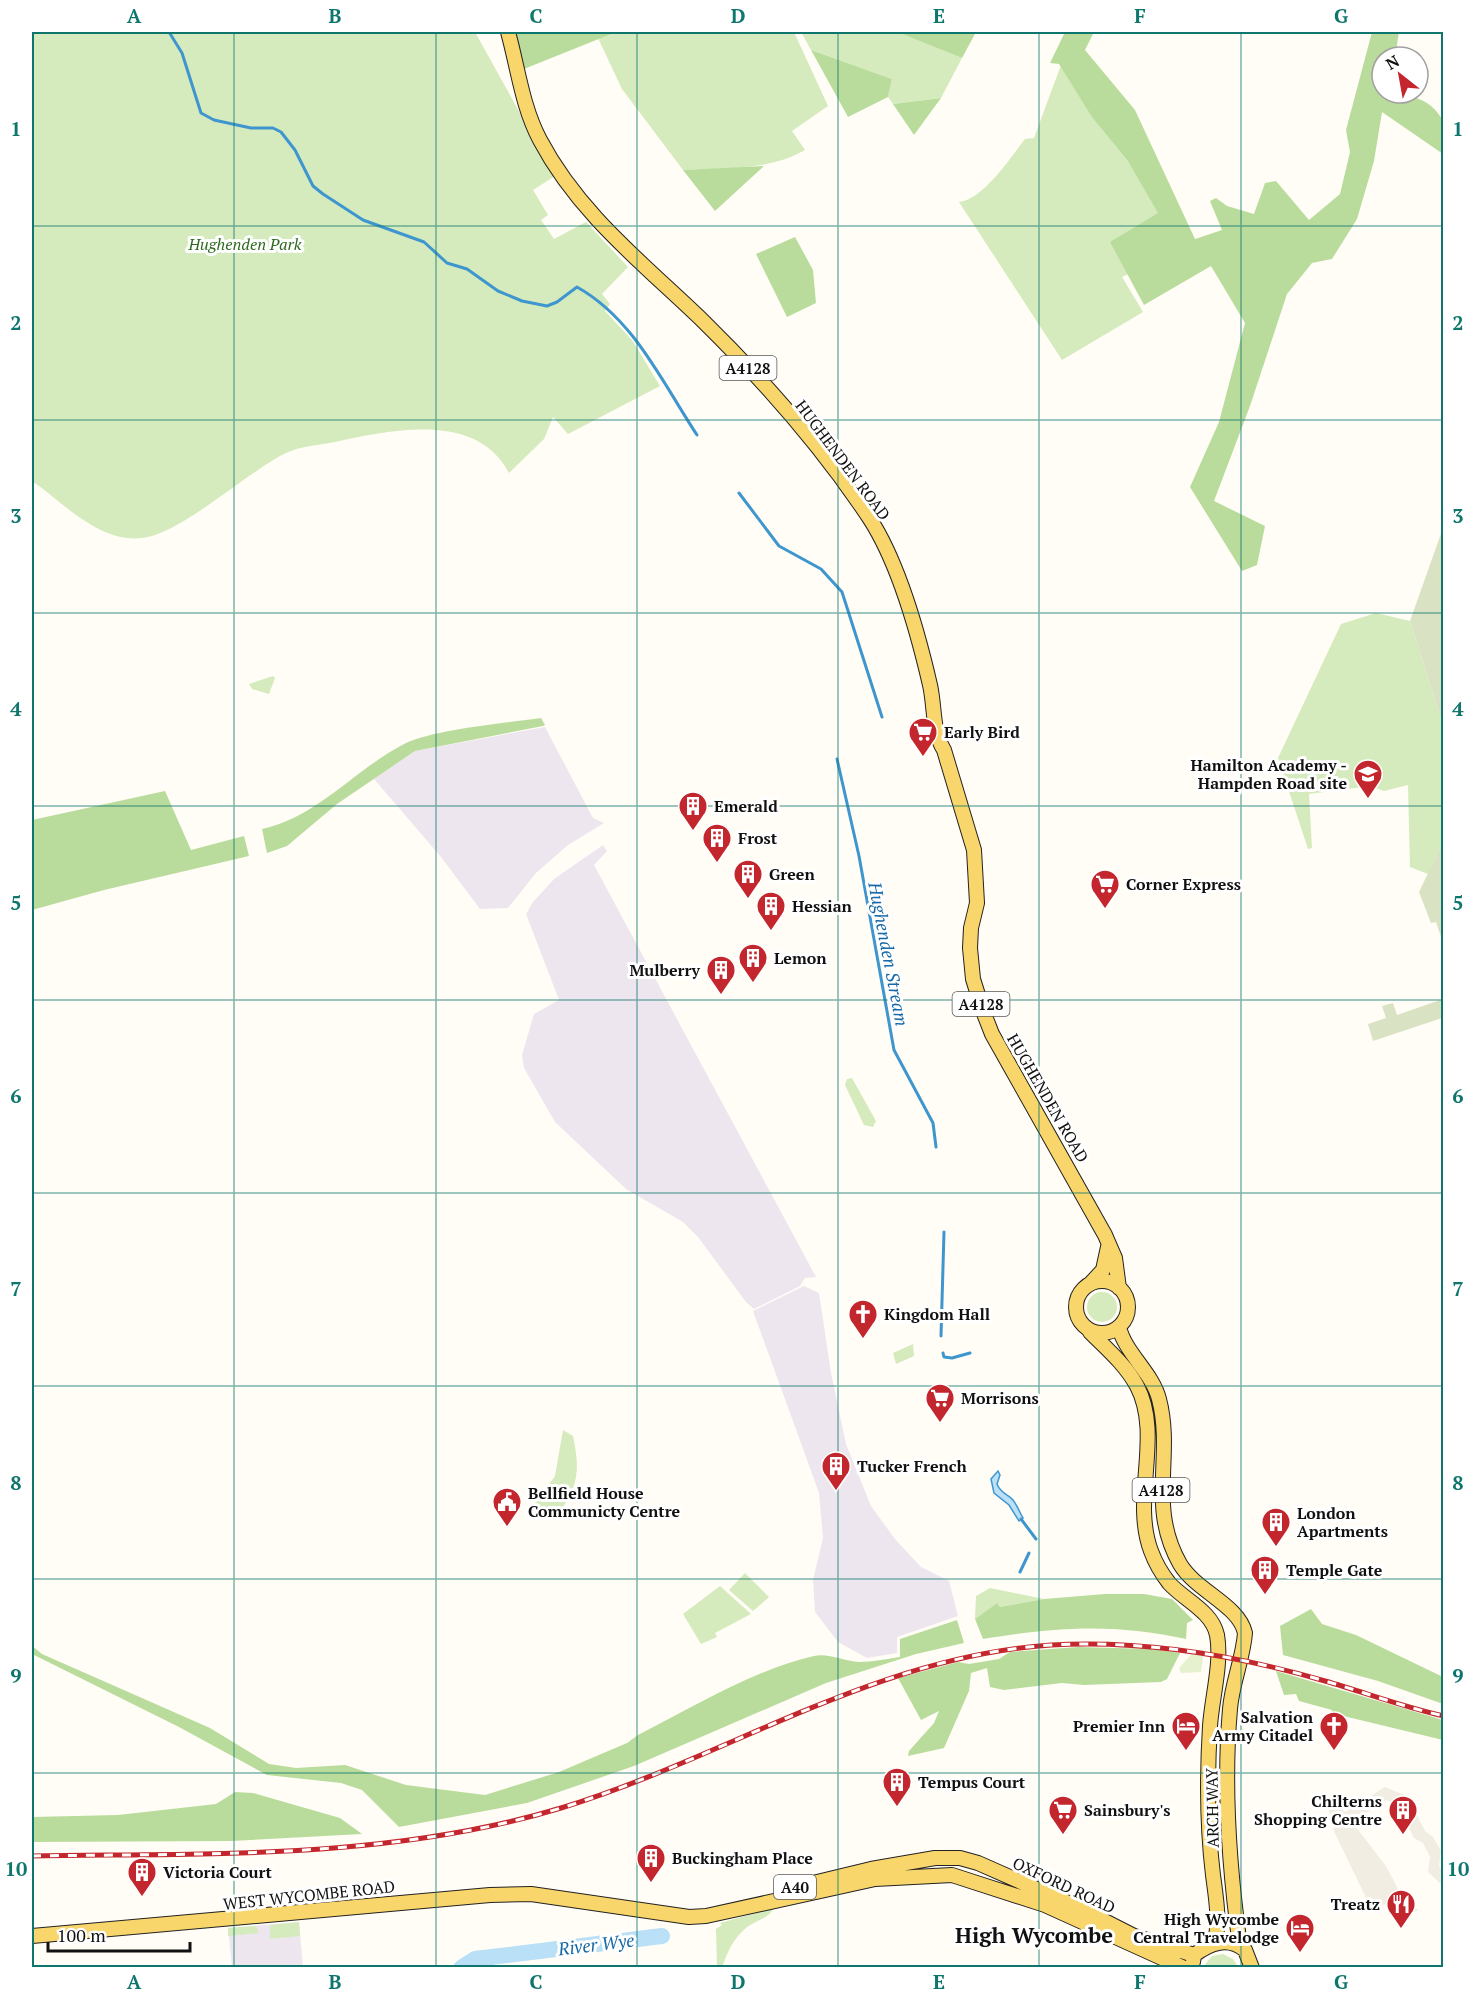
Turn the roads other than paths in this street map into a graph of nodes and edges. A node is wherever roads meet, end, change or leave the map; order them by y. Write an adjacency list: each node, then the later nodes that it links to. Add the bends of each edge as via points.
1 (508, 32): 2 (main road, HUGHENDEN ROAD / A4128, via 527,113 569,186 615,240 702,320 771,393 858,503 883,543 922,651 934,704 936,737 944,750 974,850 977,903 971,928 973,979 992,1034 1090,1206)
2 (1108, 1247): 3 (main road, via 1103,1270); 4 (main road, HUGHENDEN ROAD / A4128, via 1115,1258)
3 (1090, 1284): 4 (main road, via 1111,1282); 6 (main road, via 1080,1292 1075,1308 1077,1317)
4 (1119, 1287): 5 (main road, via 1128,1307)
5 (1119, 1328): 6 (main road, via 1108,1333); 12 (main road, ARCH WAY / A4128, via 1159,1396 1164,1421 1161,1488 1167,1535 1186,1573 1234,1614 1245,1634 1231,1696 1227,1758 1227,1829)
6 (1090, 1332): 11 (main road, ARCH WAY / A4128, via 1128,1371 1145,1410 1143,1506 1151,1551 1169,1583 1210,1620 1217,1638 1209,1785 1210,1850 1219,1925)
7 (953, 1857): 9 (main road, WEST WYCOMBE ROAD / A40, via 871,1869 750,1899); 13 (main road, OXFORD ROAD / A40, via 978,1863)
8 (952, 1875): 9 (main road, WEST WYCOMBE ROAD / A40, via 876,1879); 14 (main road, OXFORD ROAD / A40, via 1045,1905)
9 (706, 1916): 10 (main road, WEST WYCOMBE ROAD / A40, via 689,1917 531,1894 452,1897)
10 (32, 1936)
11 (1215, 1942): 12 (main road); 13 (main road, A40)
12 (1240, 1946): 15 (main road)
13 (1193, 1961)
14 (1184, 1968)
15 (1252, 1968)

